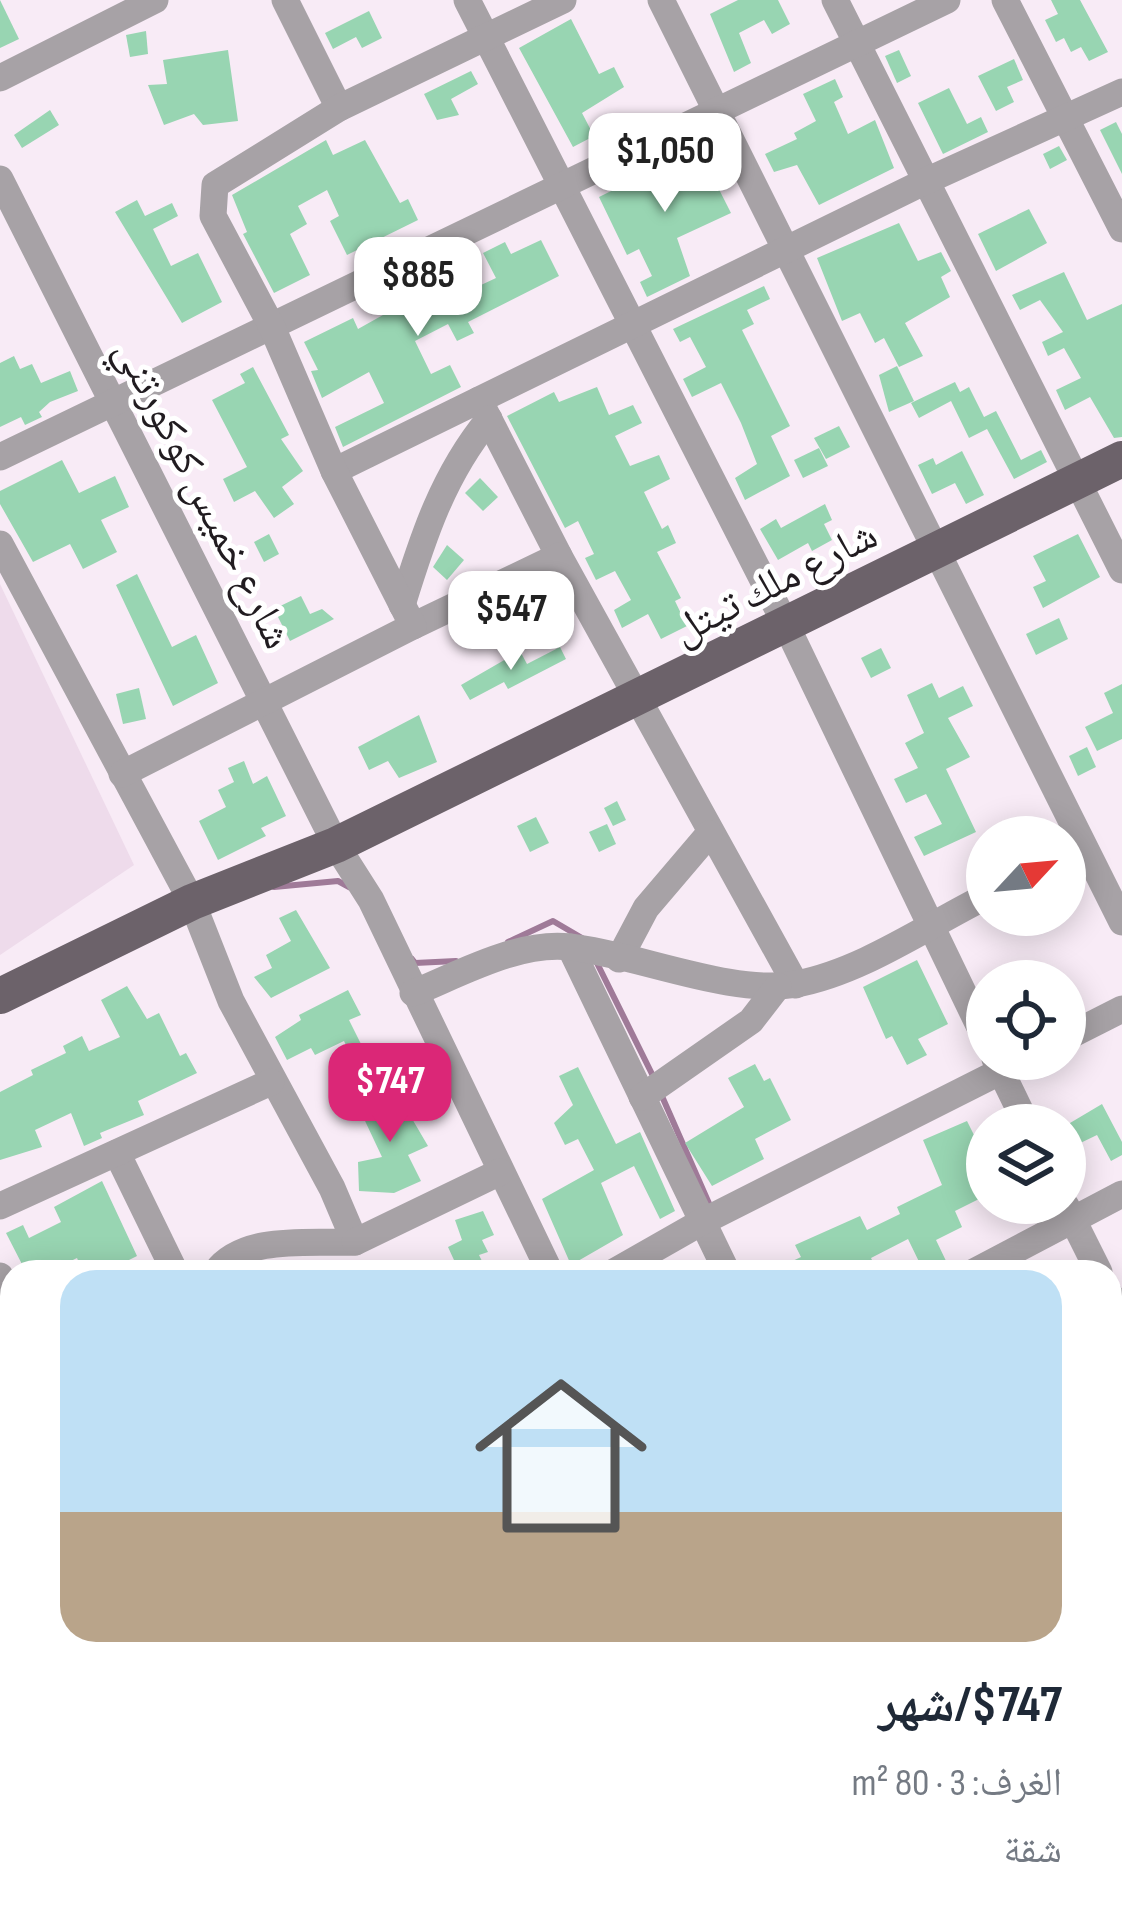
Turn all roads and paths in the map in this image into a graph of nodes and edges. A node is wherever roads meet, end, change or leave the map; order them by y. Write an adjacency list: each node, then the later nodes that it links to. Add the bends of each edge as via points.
1 (155, 0): 11 (street)
2 (285, 0): 13 (street)
3 (467, 0): 9 (street)
4 (562, 0): 9 (street)
5 (662, 0): 14 (street)
6 (835, 0): 10 (street)
7 (947, 0): 10 (street)
8 (1005, 0): 15 (street)
9 (486, 35): 13 (street); 18 (street)
10 (855, 41): 14 (street); 17 (street)
11 (0, 78)
12 (1122, 92): 15 (street)
13 (339, 108): 22 (street, via 220,178 210,194 213,216)
14 (717, 108): 18 (street); 20 (street)
15 (1064, 116): 17 (street); 19 (street)
16 (0, 178): 23 (street, شارع خميس كوكورتني)
17 (926, 182): 20 (street); 28 (street)
18 (564, 184): 21 (street); 22 (street)
19 (1122, 229)
20 (785, 250): 21 (street); 30 (street)
21 (634, 325): 24 (street); 34 (street)
22 (272, 327): 23 (street); 27 (street)
23 (114, 404): 25 (street); 36 (street, شارع خميس كوكورتني)
24 (484, 410): 27 (street); 31 (street); 33 (street, via 430,515)
25 (0, 457)
26 (1122, 459): 28 (main road, شارع ملك تيتل)
27 (334, 472): 33 (street)
28 (1076, 481): 30 (main road, شارع ملك تيتل); 32 (street)
29 (0, 544): 37 (street)
30 (936, 550): 34 (main road, شارع ملك تيتل); 38 (street)
31 (559, 556): 33 (street); 35 (street)
32 (1122, 570)
33 (408, 615): 36 (street)
34 (787, 627): 35 (main road, شارع ملك تيتل); 46 (street)
35 (640, 698): 39 (street); 40 (main road, شارع ملك تيتل)
36 (263, 700): 37 (street); 40 (street, شارع خميس كوكورتني)
37 (122, 774): 43 (street)
38 (1058, 816)
39 (709, 834): 48 (street, via 646,908); 49 (street)
40 (336, 845): 43 (main road, شارع ملك تيتل); 50 (street, شارع خميس كوكورتني)
41 (1086, 862): 42 (street)
42 (1116, 891): 45 (street)
43 (192, 902): 51 (main road, شارع ملك تيتل); 56 (street)
44 (966, 906): 46 (street)
45 (1122, 922)
46 (932, 923): 49 (street, via 842,969); 52 (street)
47 (570, 947): 48 (street); 50 (street, via 500,959); 57 (street)
48 (620, 959): 49 (street)
49 (787, 985): 57 (street, via 751,1022)
50 (413, 993): 59 (street, شارع خميس كوكورتني)
51 (0, 996)
52 (966, 997)
53 (1122, 1009): 54 (street)
54 (1086, 1027)
55 (974, 1080): 63 (street)
56 (271, 1082): 58 (street); 66 (street)
57 (643, 1097): 63 (street)
58 (117, 1153): 62 (street); 67 (street)
59 (500, 1172): 66 (street); 69 (street, شارع خميس كوكورتني)
60 (1122, 1194): 61 (street)
61 (1086, 1205)
62 (0, 1206)
63 (700, 1223): 70 (street); 71 (street)
64 (1048, 1224): 72 (street)
65 (1075, 1224): 73 (street)
66 (355, 1242): 68 (street, via 256,1247)
67 (169, 1260)
68 (224, 1260)
69 (544, 1260)
70 (635, 1260)
71 (720, 1260)
72 (992, 1260)
73 (1093, 1260)

